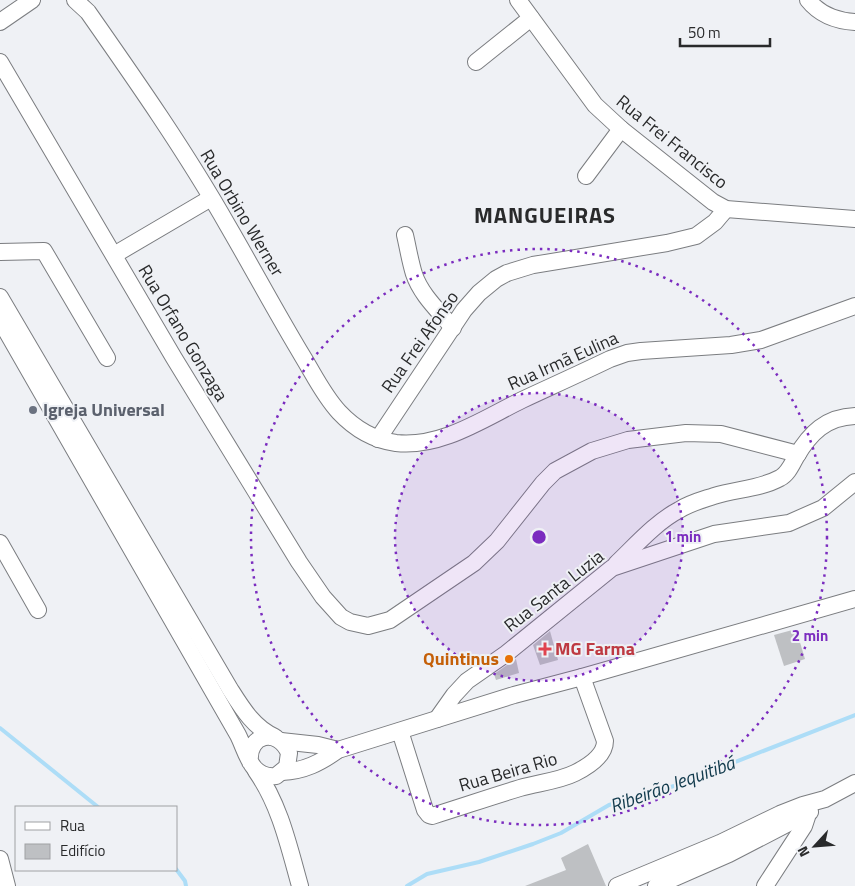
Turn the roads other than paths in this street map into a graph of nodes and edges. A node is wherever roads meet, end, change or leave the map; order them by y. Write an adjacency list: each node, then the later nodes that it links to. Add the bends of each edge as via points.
1 (32, 0): 6 (street)
2 (75, 0): 12 (street, Rua Orbino Werner, via 88,12 155,107)
3 (518, 0): 5 (street, Rua Frei Francisco)
4 (808, 0): 7 (street, via 824,14)
5 (531, 18): 9 (street); 10 (street, Rua Frei Francisco, via 595,105)
6 (0, 22)
7 (855, 22)
8 (0, 62): 17 (street, Rua Orfano Gonzaga)
9 (476, 62)
10 (621, 129): 11 (street); 13 (street, Rua Frei Francisco)
11 (586, 176)
12 (211, 198): 17 (street); 24 (street, Rua Orbino Werner, via 324,393 347,420)
13 (726, 209): 14 (street, Rua Frei Francisco); 21 (street, Rua Frei Afonso, via 716,222 696,236 533,265 507,273 478,293)
14 (855, 220)
15 (405, 235): 21 (street, via 419,286)
16 (0, 252): 22 (street, via 44,251)
17 (114, 255): 25 (street, Rua Orfano Gonzaga, via 299,562 322,597 350,622 368,626 390,620 474,564 487,553 555,471 592,451 628,440 686,433 721,434)
18 (0, 297): 34 (street, via 230,689 252,721)
19 (855, 306): 24 (street, Rua Irmã Eulina, via 761,340 627,353 454,434 417,444)
20 (0, 320): 36 (street, via 238,735)
21 (453, 328): 24 (street, Rua Frei Afonso)
22 (107, 358)
23 (855, 416): 25 (street, via 825,423)
24 (378, 439)
25 (798, 454): 28 (street, via 781,478 717,495 679,510)
26 (855, 482): 28 (street, Rua Santa Luzia, via 823,508 789,523 714,534)
27 (0, 544): 30 (street)
28 (612, 568): 32 (street, Rua Santa Luzia, via 468,681 454,694)
29 (855, 599): 31 (street)
30 (38, 610)
31 (582, 677): 32 (street); 33 (street, Rua Beira Rio, via 605,741 600,755 573,774 432,816 425,810)
32 (437, 719): 33 (street)
33 (400, 731): 35 (street)
34 (278, 739): 35 (street); 36 (street, via 268,736 255,742 249,755); 37 (street, via 289,753 287,767)
35 (338, 750): 37 (street, via 316,765)
36 (253, 767): 37 (street, via 269,776); 40 (street, via 269,791)
37 (280, 773): 40 (street)
38 (855, 783): 39 (street)
39 (807, 809): 42 (street); 47 (street, via 804,826)
40 (280, 819): 44 (street)
41 (0, 859): 43 (street)
42 (680, 868): 45 (street); 46 (street)
43 (7, 886)
44 (300, 886)
45 (617, 886)
46 (656, 886)
47 (764, 886)

